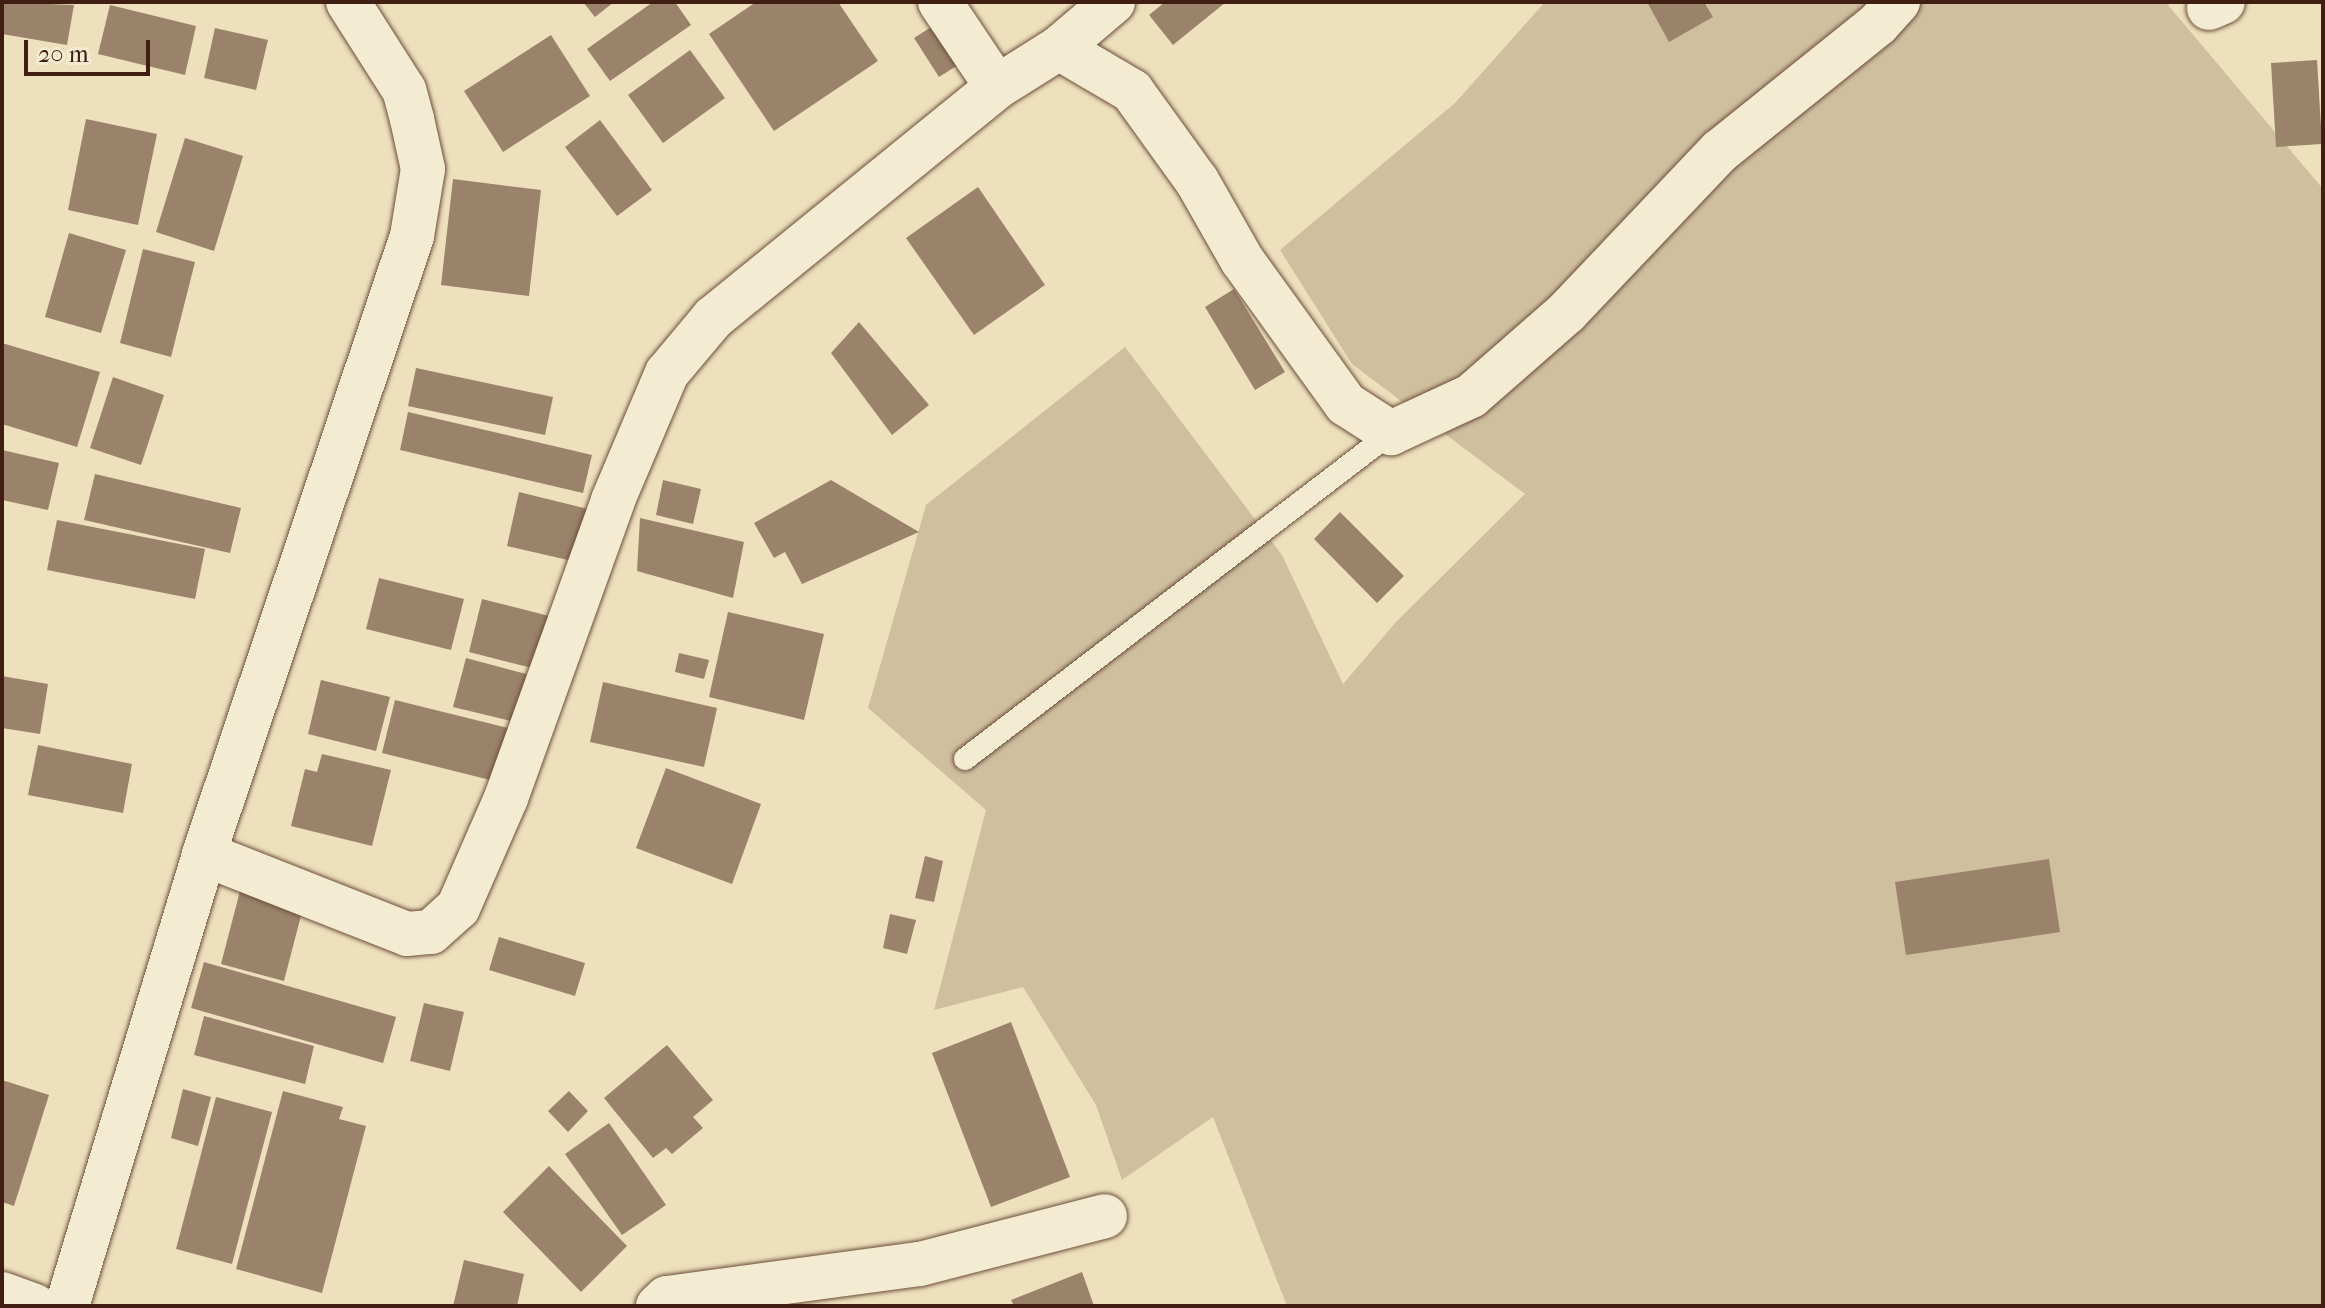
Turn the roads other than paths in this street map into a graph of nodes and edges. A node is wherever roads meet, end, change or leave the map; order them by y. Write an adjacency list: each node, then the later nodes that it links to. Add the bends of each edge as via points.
1 (348, 2): 9 (street, via 404,90 412,119 423,169 412,236)
2 (940, 2): 6 (street)
3 (1113, 2): 5 (street)
4 (1898, 2): 7 (street, via 1878,24 1720,151 1567,312 1471,396)
5 (1059, 48): 6 (street); 7 (street, via 1132,91 1197,181 1242,260 1346,404)
6 (997, 87): 9 (street, via 713,318 667,373 613,500 506,798 458,908 431,932 407,934)
7 (1391, 433): 8 (lane)
8 (965, 759)
9 (204, 854): 13 (street)
10 (1105, 1216): 14 (street, via 920,1264 667,1298)
11 (2, 1294): 12 (street)
12 (35, 1306)
13 (67, 1306)
14 (658, 1306)

